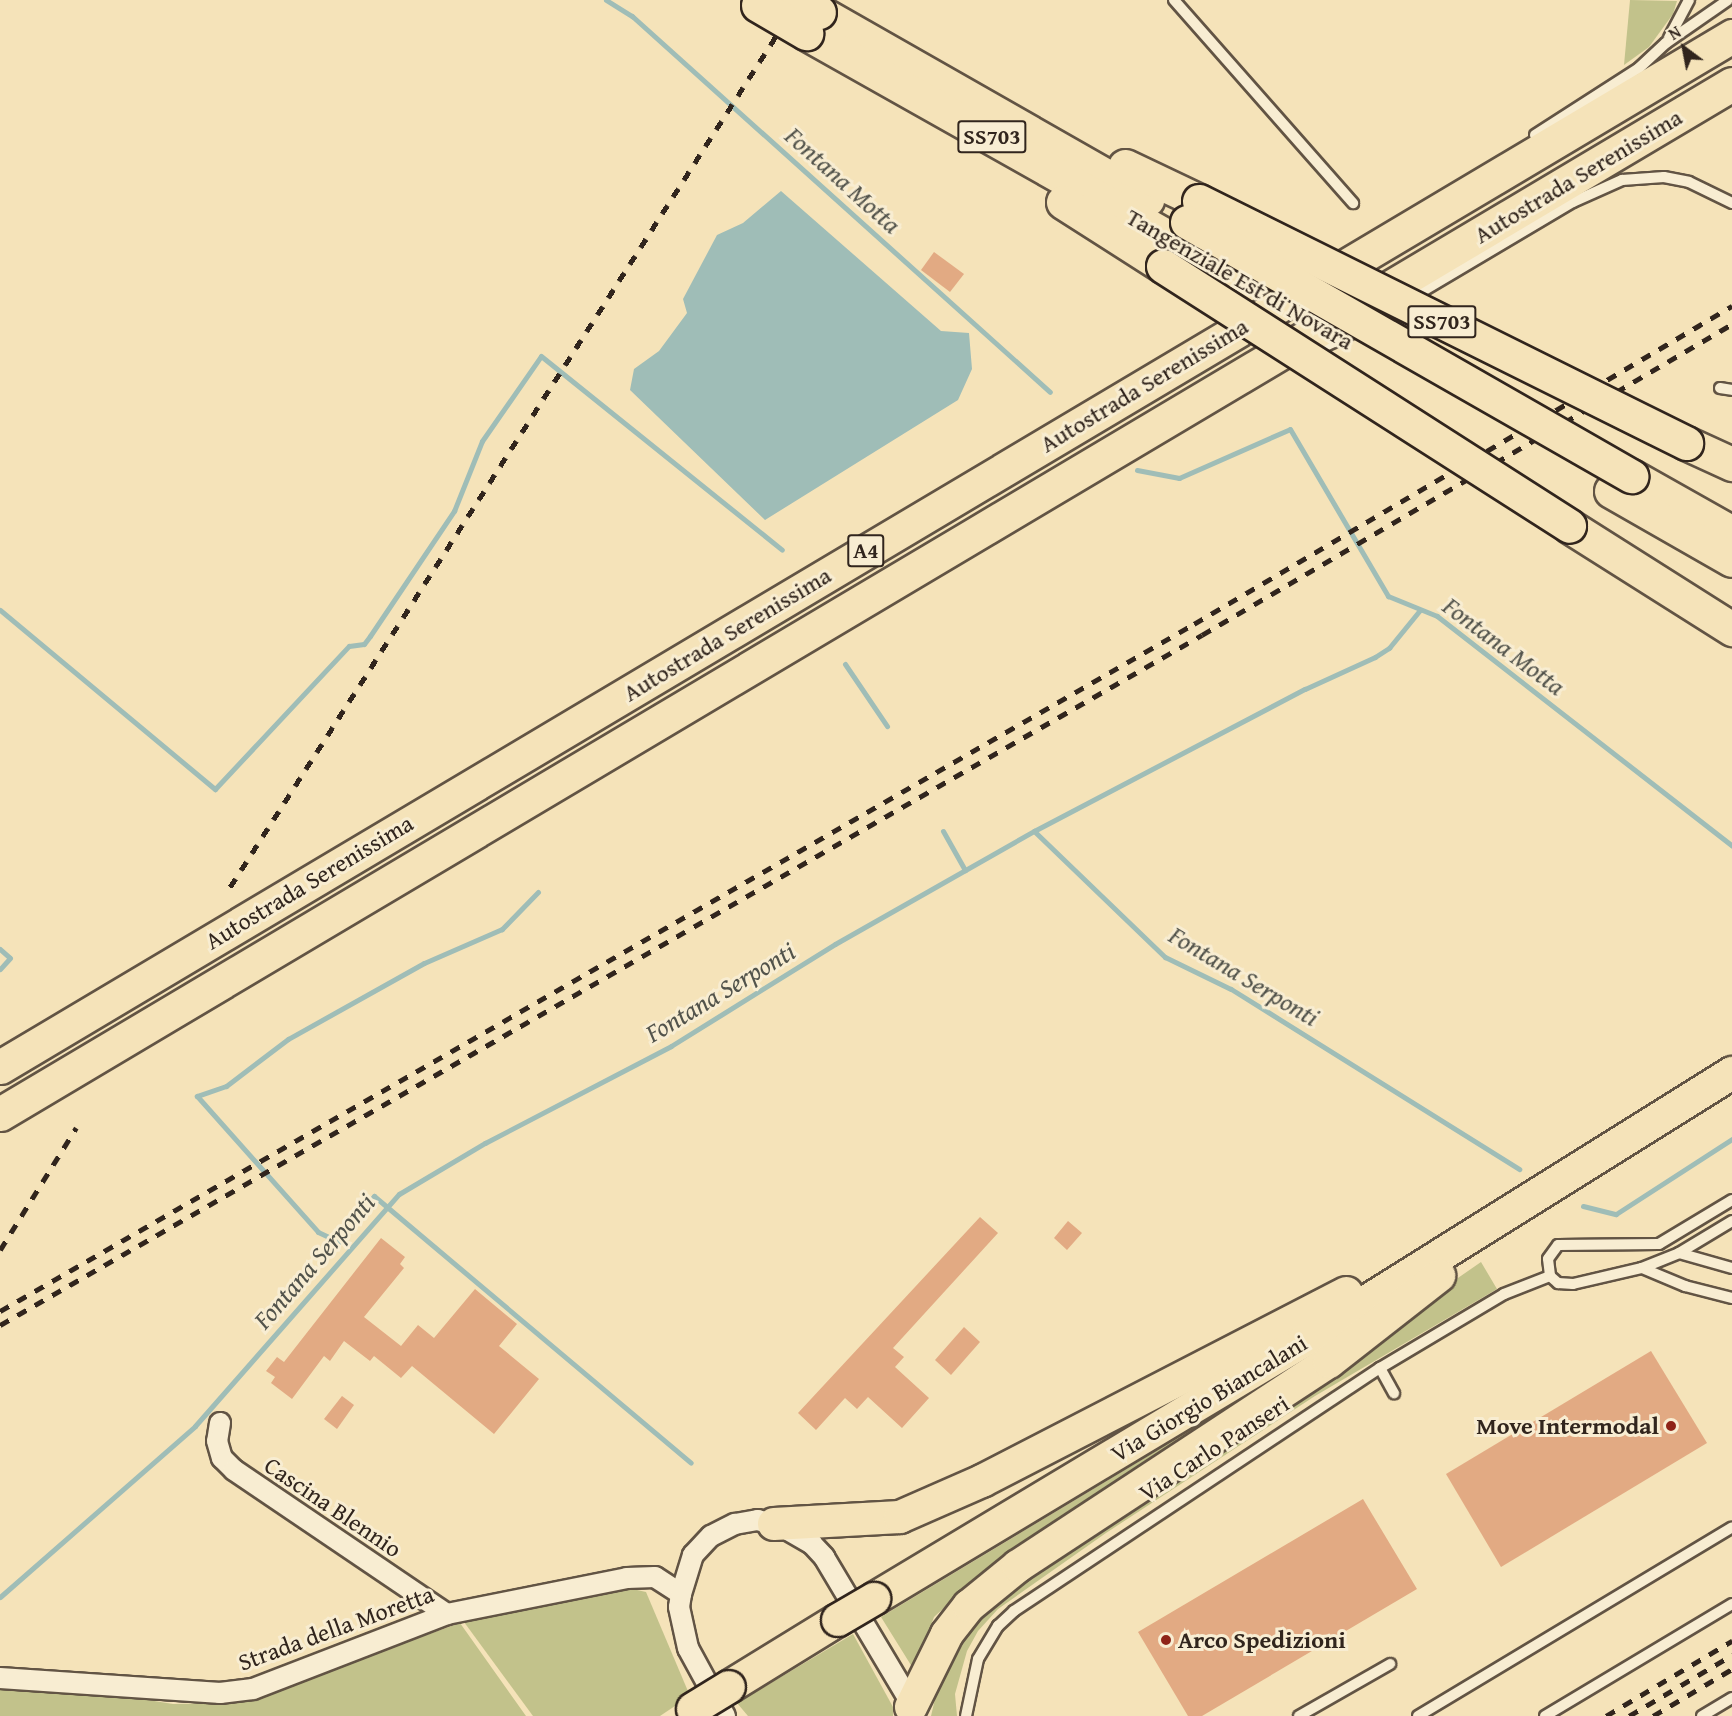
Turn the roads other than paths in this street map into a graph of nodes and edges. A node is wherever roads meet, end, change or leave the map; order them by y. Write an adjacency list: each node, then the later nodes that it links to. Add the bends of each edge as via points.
1 (1174, 0): 12 (lane)
2 (1689, 0): 7 (lane)
3 (1728, 0): 7 (lane)
4 (753, 3): 5 (highway, Tangenziale Est di Novara / SS703, bridge)
5 (807, 15): 8 (highway, Tangenziale Est di Novara / SS703)
6 (1732, 36): 14 (highway, Autostrada Serenissima / A4)
7 (1666, 44): 10 (lane, via 1639,68)
8 (908, 76): 15 (highway, Tangenziale Est di Novara / SS703); 15 (highway, SS703)
9 (1732, 84): 18 (highway, Autostrada Serenissima / A4)
10 (1528, 140)
11 (1500, 159): 14 (lane)
12 (1353, 203)
13 (1732, 203): 18 (lane, via 1689,182 1664,177 1634,177 1601,188 1347,336)
14 (1400, 232): 24 (highway, Autostrada Serenissima / A4)
15 (1182, 233): 19 (highway, SS703, bridge); 20 (highway, Tangenziale Est di Novara / SS703); 23 (highway, SS703, bridge, via 1569,526)
16 (1720, 388): 17 (lane)
17 (1732, 390)
18 (1184, 411): 26 (highway, Autostrada Serenissima / A4)
19 (1732, 464)
20 (1621, 484): 21 (highway, Tangenziale Est di Novara / SS703); 22 (highway, Tangenziale Est di Novara / SS703)
21 (1732, 533)
22 (1732, 560)
23 (1732, 629)
24 (0, 1067)
25 (1732, 1072): 27 (main road, Via Giorgio Biancalani)
26 (0, 1114)
27 (1564, 1176): 38 (main road, via 972,1486 900,1517); 46 (main road, Via Giorgio Biancalani, bridge, via 1305,1340 838,1620); 48 (main road, via 1329,1362 1018,1566 977,1600 947,1634)
28 (1732, 1200): 33 (lane, via 1659,1244 1558,1245 1548,1259)
29 (1732, 1221): 30 (lane)
30 (1679, 1253): 31 (lane); 32 (lane)
31 (1642, 1268): 33 (lane, via 1563,1284); 34 (lane, via 1685,1286)
32 (1732, 1268)
33 (1550, 1276): 35 (lane, Via Carlo Panseri, via 1504,1294)
34 (1732, 1298)
35 (1380, 1368): 36 (lane); 49 (lane, Via Carlo Panseri, via 1014,1611 992,1633 978,1659)
36 (1394, 1393)
37 (220, 1424): 42 (street, Cascina Blennio, via 217,1441 222,1458 234,1470)
38 (774, 1524): 40 (street, via 758,1520 735,1524 711,1536 693,1555); 48 (street, via 812,1544 824,1557)
39 (1732, 1527): 51 (lane)
40 (681, 1594): 42 (street, Strada della Moretta, via 655,1578 627,1578); 46 (street, via 679,1607 688,1648)
41 (1732, 1604): 52 (lane)
42 (447, 1614): 44 (street, Strada della Moretta, via 253,1689 220,1694)
43 (1390, 1664): 50 (lane)
44 (0, 1678)
45 (1732, 1698): 53 (lane)
46 (727, 1701): 47 (main road, Via Giorgio Biancalani, bridge)
47 (687, 1712)
48 (910, 1713)
49 (966, 1716)
50 (1299, 1716)
51 (1418, 1716)
52 (1545, 1716)
53 (1702, 1716)

